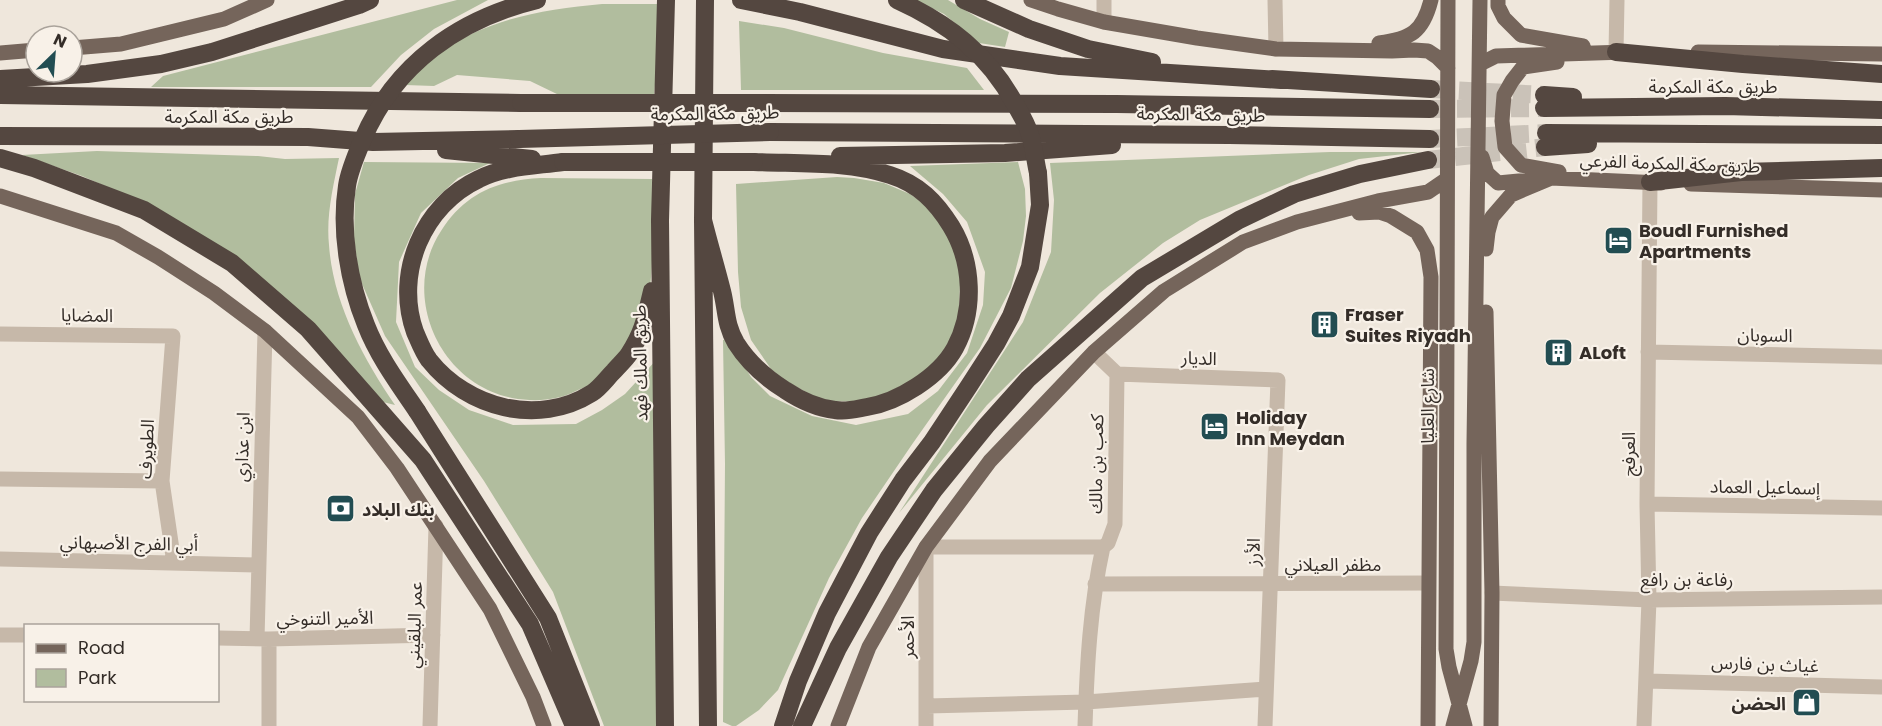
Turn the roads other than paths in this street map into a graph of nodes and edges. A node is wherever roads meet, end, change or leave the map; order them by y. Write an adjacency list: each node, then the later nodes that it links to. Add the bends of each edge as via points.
1 (267, 0): 19 (main road, via 224,19 121,44)
2 (378, 0): 17 (highway)
3 (537, 0): 95 (highway, bridge, via 498,12 449,36 388,91 358,150 347,185 345,222 348,258 366,326 389,370 548,618)
4 (666, 0): 53 (highway, طريق الملك فهد)
5 (705, 0): 54 (highway)
6 (741, 0): 30 (highway, via 943,49 1060,66)
7 (897, 0): 98 (highway, bridge, via 940,22 983,57 1008,90 1029,132 1040,205 1030,267 1011,316 963,395 869,533 827,613)
8 (964, 0): 30 (highway, via 1088,49 1148,62)
9 (1031, 0): 18 (main road)
10 (1104, 0): 18 (street)
11 (1275, 0): 20 (street)
12 (1431, 0): 21 (main road, via 1427,18 1401,40)
13 (1448, 0): 27 (main road, شارع العليا)
14 (1480, 0): 26 (main road, شارع العليا)
15 (1498, 0): 23 (main road, via 1504,18 1521,35)
16 (1617, 0): 23 (street)
17 (364, 3): 29 (highway, via 212,52 161,64 87,74)
18 (1104, 21): 20 (main road)
19 (84, 47)
20 (1276, 49): 21 (main road)
21 (1325, 50): 27 (main road, via 1428,51)
22 (24, 51): 24 (main road)
23 (1616, 52): 25 (main road); 26 (main road, via 1496,56); 28 (highway); 50 (main road, via 1523,67 1504,94 1505,147 1521,165)
24 (0, 53)
25 (1882, 54)
26 (1480, 64): 42 (main road, شارع العليا)
27 (1448, 68): 49 (main road, شارع العليا)
28 (1882, 74)
29 (0, 79)
30 (1281, 80): 31 (highway)
31 (1431, 89)
32 (0, 95): 34 (highway, طريق مكة المكرمة, bridge)
33 (1544, 101): 35 (highway, طريق مكة المكرمة)
34 (1430, 109)
35 (1882, 110)
36 (1229, 135): 39 (highway, طريق مكة المكرمة); 41 (highway, طريق مكة المكرمة, bridge, via 770,132); 46 (highway, via 1005,153)
37 (1882, 135): 40 (highway, via 1719,133)
38 (0, 136): 41 (highway, طريق مكة المكرمة, via 308,137)
39 (1430, 139)
40 (1545, 140)
41 (373, 142): 45 (highway)
42 (1479, 148): 48 (main road, طريق مكة المكرمة الفرعي, via 1487,172 1498,183); 89 (main road, شارع العليا, via 1474,642)
43 (0, 158): 94 (highway, via 144,210 232,263 308,329 423,460 530,624)
44 (1428, 160): 99 (highway, via 1360,174 1294,194 1239,220 1142,278 1028,380 934,490 889,557 838,648)
45 (563, 162): 46 (highway, bridge); 53 (highway, via 503,170 469,184 436,213 414,251 409,301 417,338 429,360 446,378 477,398 512,410 548,408 573,403 602,384 629,355 646,323)
46 (754, 162): 54 (highway, via 855,167 891,175 933,200 958,238 970,283 960,337 941,365 908,392 879,405 836,411 794,396 766,377 728,327)
47 (1882, 168): 50 (highway, via 1741,172)
48 (1551, 178): 50 (main road, طريق مكة المكرمة الفرعي); 77 (main road, via 1511,195 1492,217 1488,232)
49 (1447, 179): 55 (main road, via 1428,192); 89 (main road, شارع العليا, via 1446,649)
50 (1650, 182): 51 (main road, طريق مكة المكرمة الفرعي); 60 (street, العرفج)
51 (1882, 190)
52 (0, 196): 56 (main road, via 116,233 214,293)
53 (660, 220): 96 (highway, طريق الملك فهد)
54 (703, 220): 97 (highway)
55 (1297, 222): 59 (main road, via 1243,242 1164,291); 74 (main road, via 1379,212 1417,232 1427,250 1431,277)
56 (265, 331): 68 (main road, via 358,417); 73 (street, ابن عذاري)
57 (0, 334): 58 (street, المضايا)
58 (173, 336): 65 (street, الطويرف)
59 (1094, 352): 62 (street); 70 (main road, via 990,461)
60 (1648, 352): 61 (street, السوبان); 66 (street, العرفج)
61 (1882, 357)
62 (1118, 374): 63 (street, الديار); 69 (street, كعب بن مالك, via 1115,524 1108,543)
63 (1278, 380): 76 (street, الأرز)
64 (0, 478): 65 (street)
65 (162, 481): 72 (street, الطويرف)
66 (1647, 504): 67 (street, إسماعيل العماد); 79 (street, العرفج)
67 (1882, 508)
68 (436, 526): 82 (street, عمر البلقيني); 93 (main road, via 490,609)
69 (1102, 546): 70 (street); 75 (street, كعب بن مالك)
70 (926, 547): 90 (street, الأحمر); 100 (main road, via 869,647)
71 (0, 560): 72 (street, أبي الفرج الأصبهاني)
72 (174, 563): 73 (street, أبي الفرج الأصبهاني)
73 (257, 565): 84 (street, ابن عذاري)
74 (1428, 583): 76 (street, مظفر العيلاني); 104 (main road)
75 (1095, 584): 76 (street, مظفر العيلاني); 88 (street, كعب بن مالك)
76 (1272, 584): 87 (street, الأرز)
77 (1492, 593): 79 (street, رفاعة بن رافع); 107 (main road)
78 (1882, 597): 79 (street, رفاعة بن رافع)
79 (1649, 600): 85 (street, العرفج)
80 (0, 635): 81 (street)
81 (24, 635)
82 (433, 635): 84 (street, الأمير التنوخي); 92 (street, عمر البلقيني)
83 (219, 638): 84 (street, الأمير التنوخي)
84 (263, 639): 91 (street, ابن عذاري)
85 (1647, 681): 86 (street, غياث بن فارس); 108 (street, العرفج)
86 (1882, 687)
87 (1266, 689): 88 (street); 103 (street, الأرز)
88 (1086, 702): 90 (street); 102 (street, كعب بن مالك)
89 (1460, 702): 105 (main road, شارع العليا); 106 (main road, شارع العليا)
90 (927, 706): 101 (street, الأحمر)
91 (268, 726)
92 (430, 726)
93 (544, 726)
94 (574, 726)
95 (591, 726)
96 (665, 726)
97 (708, 726)
98 (783, 726)
99 (802, 726)
100 (838, 726)
101 (926, 726)
102 (1085, 726)
103 (1265, 726)
104 (1428, 726)
105 (1453, 726)
106 (1465, 726)
107 (1491, 726)
108 (1644, 726)

